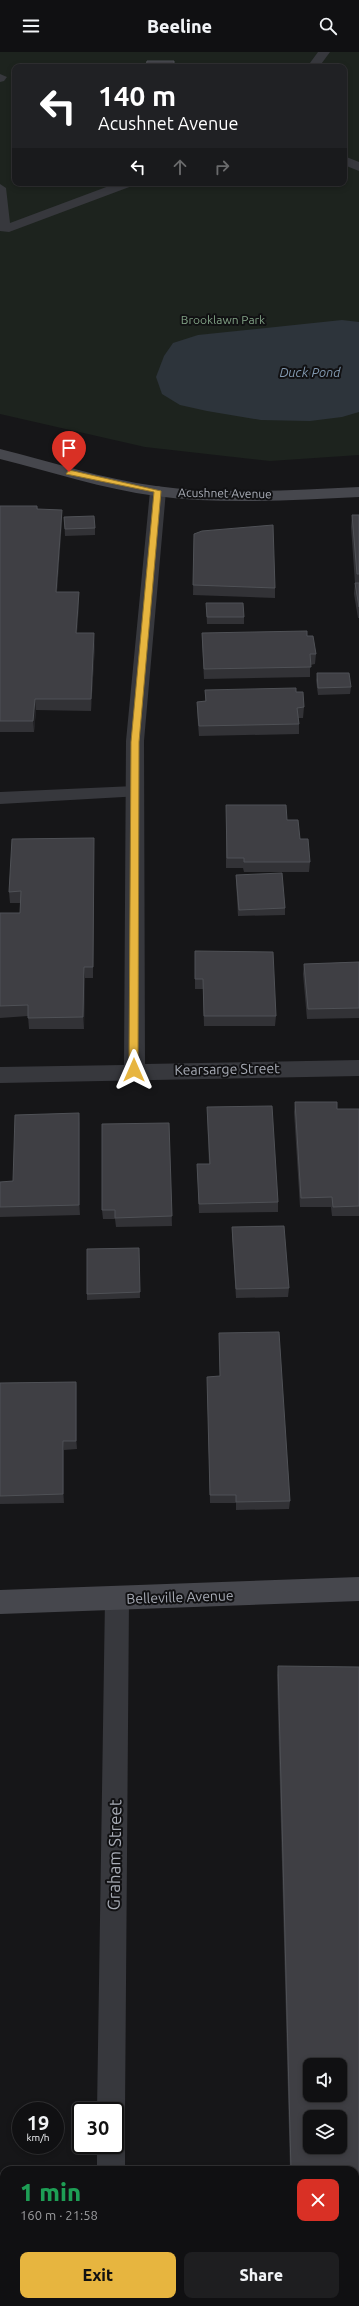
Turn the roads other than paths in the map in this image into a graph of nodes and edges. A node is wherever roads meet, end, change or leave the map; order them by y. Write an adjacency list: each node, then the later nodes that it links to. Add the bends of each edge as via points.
1 (324, 52): 2 (lane)
2 (315, 64)
3 (347, 161): 4 (lane)
4 (359, 167)
5 (120, 186): 7 (lane)
6 (0, 188): 7 (lane)
7 (2, 230)
8 (0, 454): 9 (main road, Acushnet Avenue)
9 (158, 491): 10 (main road, Acushnet Avenue, via 239,495); 11 (street, via 135,742)
10 (359, 492)
11 (135, 792): 12 (lane); 14 (street)
12 (0, 798)
13 (359, 1068): 14 (street, Kearsarge Street)
14 (134, 1070): 15 (street, Kearsarge Street)
15 (0, 1075)
16 (359, 1589): 17 (main road, Belleville Avenue)
17 (117, 1599): 18 (main road, Belleville Avenue); 19 (lane, Graham Street)
18 (0, 1602)
19 (112, 2102)
20 (111, 2154): 21 (lane)
21 (111, 2166)

